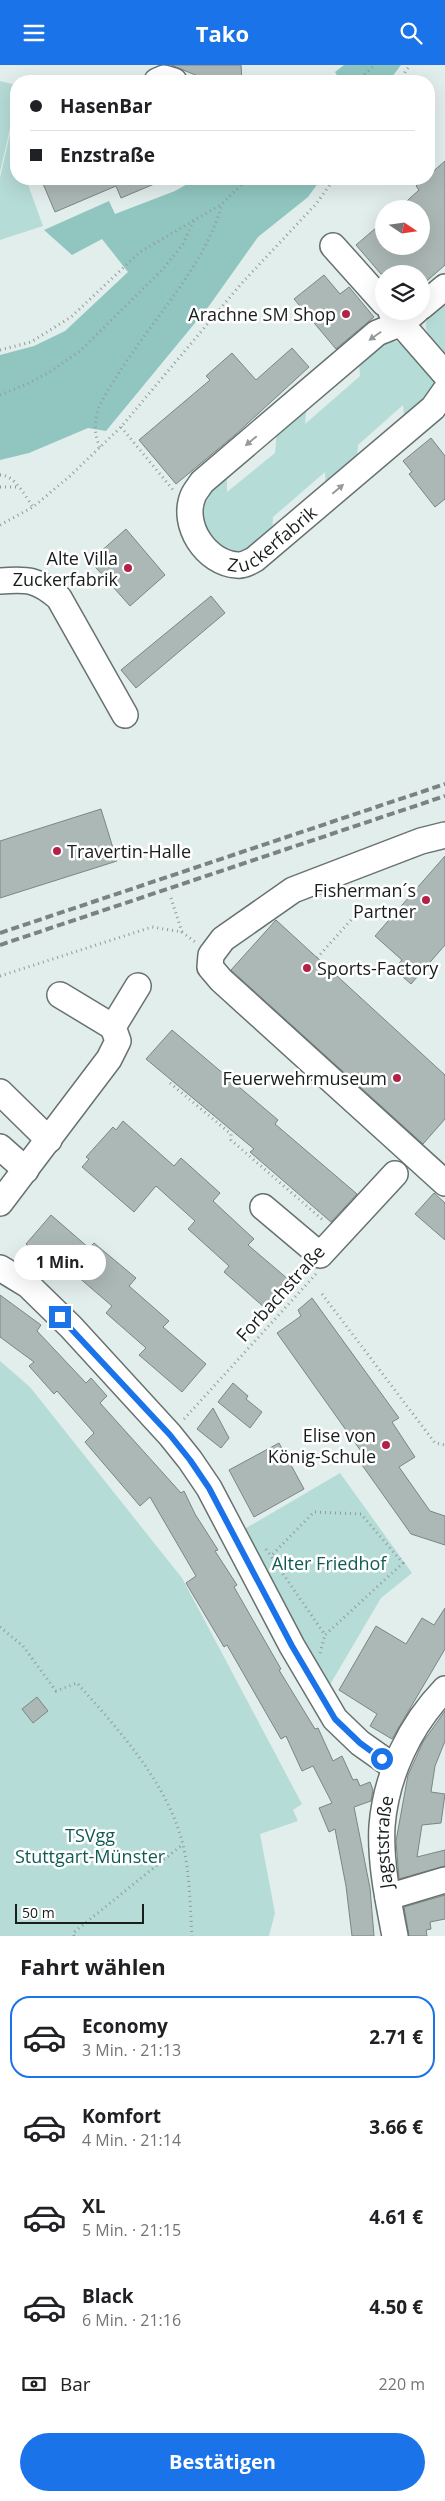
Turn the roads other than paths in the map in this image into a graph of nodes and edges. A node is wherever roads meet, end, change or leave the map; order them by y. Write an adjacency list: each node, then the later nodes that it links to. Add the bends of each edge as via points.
1 (333, 246): 3 (street)
2 (445, 287): 4 (street)
3 (375, 293)
4 (430, 300)
5 (396, 320): 8 (street, Zuckerfabrik, one-way to 8, via 202,482 193,496 190,511 193,529 202,546 220,561 238,566 255,559 433,408)
6 (407, 320): 7 (street)
7 (445, 374)
8 (445, 391)
9 (0, 581): 10 (street, via 42,583 59,597)
10 (124, 715)
11 (445, 835): 20 (street, via 412,844 293,890 223,939 211,955 210,967 221,981)
12 (138, 986): 14 (street)
13 (60, 995): 14 (street)
14 (113, 1027): 16 (street, via 118,1041 109,1059)
15 (0, 1092): 16 (street)
16 (49, 1141): 18 (street)
17 (0, 1147): 18 (street)
18 (26, 1170): 21 (street)
19 (395, 1174): 22 (street, via 320,1255)
20 (445, 1183)
21 (1, 1199)
22 (264, 1207)
23 (0, 1268): 25 (street, via 28,1285 170,1435 209,1488 335,1719 360,1743)
24 (439, 1694): 25 (street, Jagststraße)
25 (394, 1767): 27 (street, Jagststraße, via 382,1825)
26 (445, 1880): 27 (street)
27 (388, 1897): 28 (street, Jagststraße)
28 (395, 1936)

